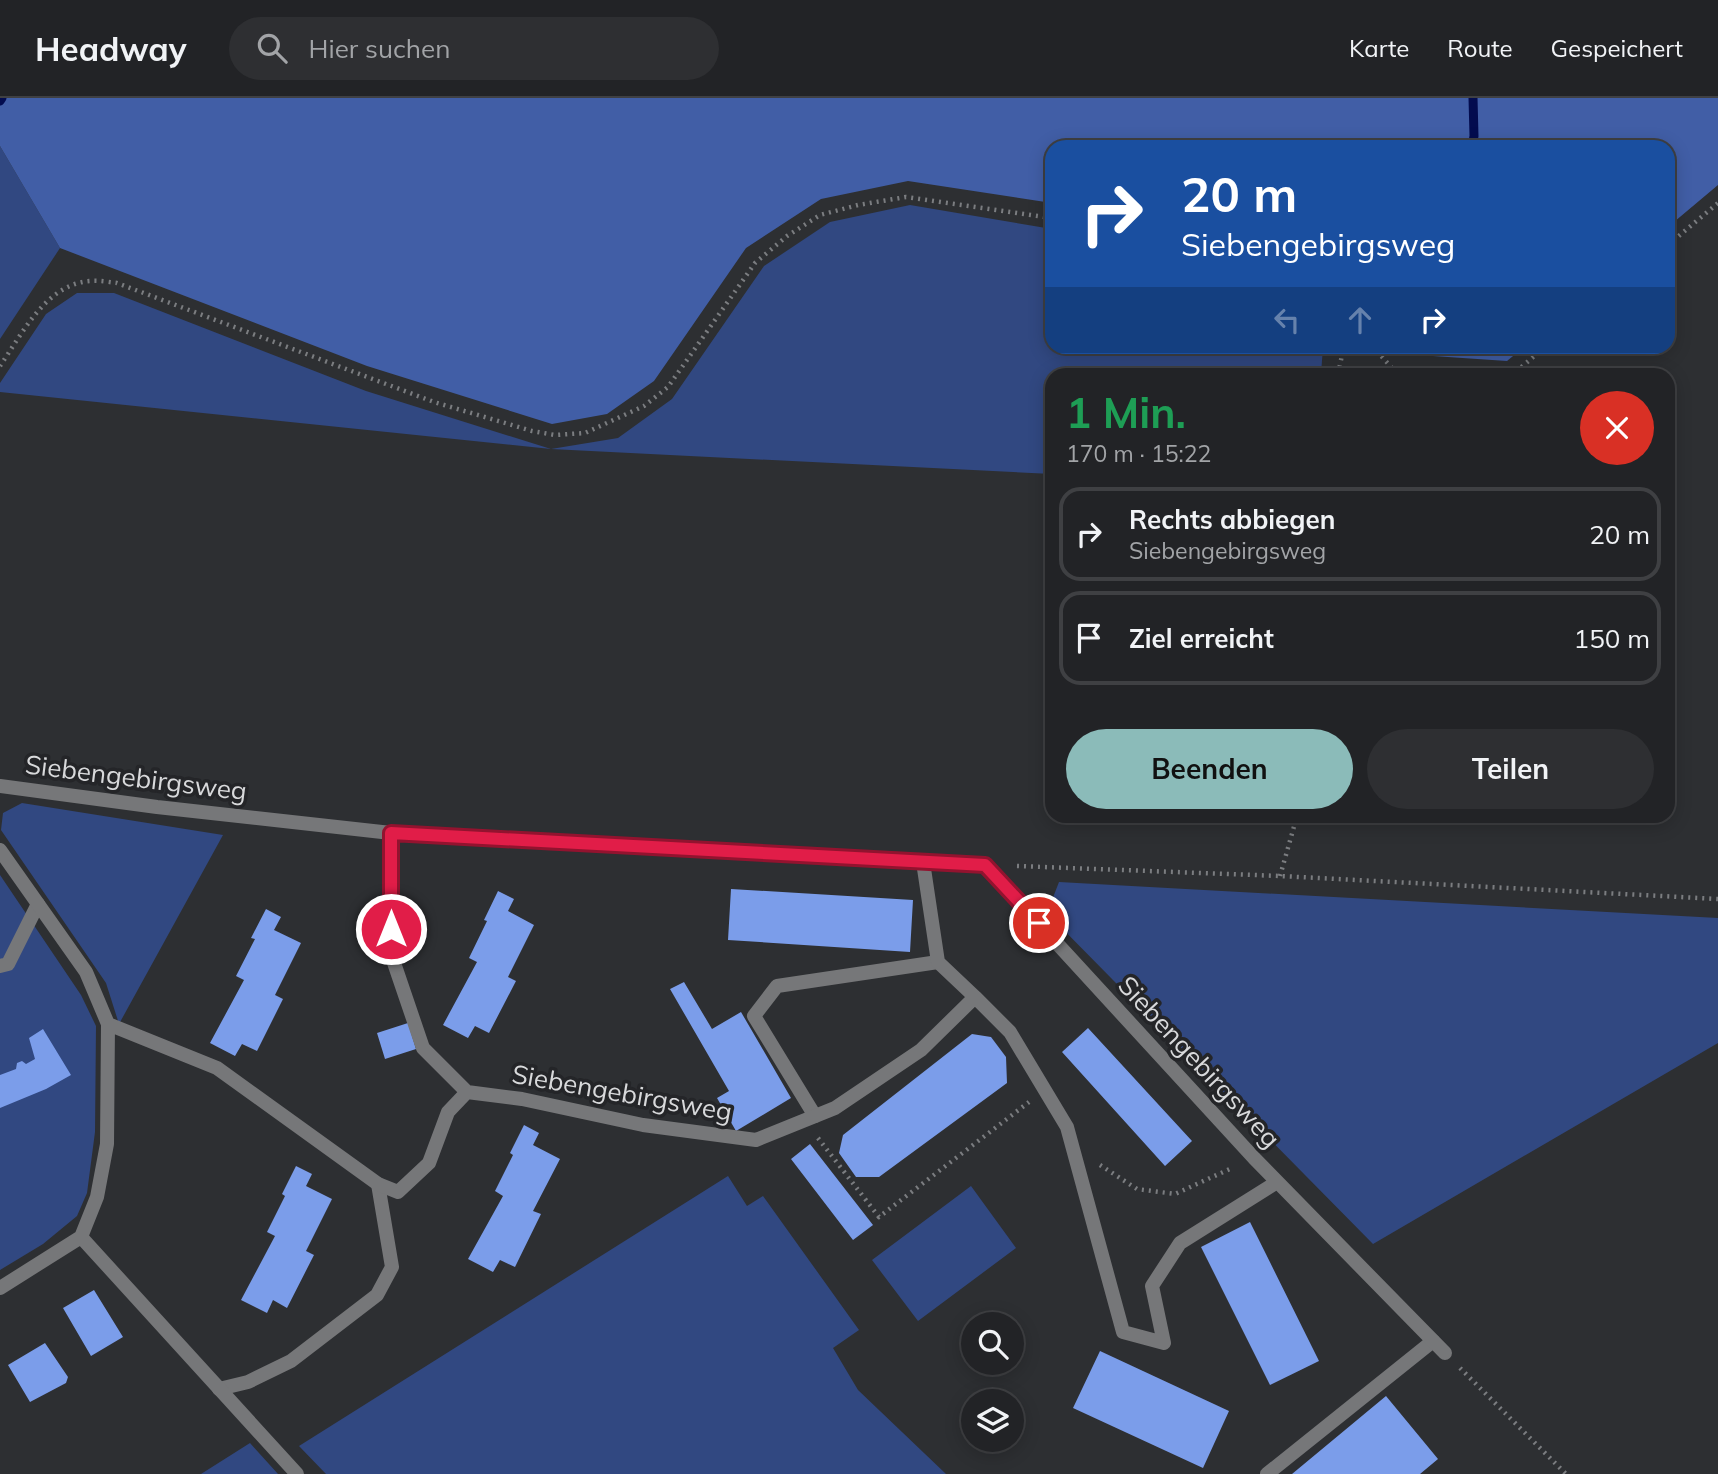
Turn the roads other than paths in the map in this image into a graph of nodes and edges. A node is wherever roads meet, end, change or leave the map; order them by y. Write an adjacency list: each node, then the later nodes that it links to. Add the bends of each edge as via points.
1 (0, 786): 2 (street, Siebengebirgsweg)
2 (391, 833): 4 (street, Siebengebirgsweg); 10 (street, via 391,954 423,1048)
3 (0, 850): 5 (street)
4 (923, 862): 6 (street); 12 (street, Siebengebirgsweg, via 985,865)
5 (38, 904): 7 (street, via 8,964); 9 (street, via 86,972)
6 (938, 961): 8 (street, Siebengebirgsweg); 11 (street, via 777,986 754,1016)
7 (0, 966)
8 (975, 997): 11 (street, Siebengebirgsweg, via 921,1050 835,1108); 12 (street, Siebengebirgsweg, via 1010,1032 1068,1127 1123,1332 1164,1343 1152,1286 1180,1243)
9 (108, 1024): 13 (street, via 217,1068); 14 (street, via 107,1144 97,1197)
10 (467, 1092): 11 (street, Siebengebirgsweg, via 643,1125 756,1140); 13 (street, via 448,1112 429,1163 398,1192)
11 (810, 1119)
12 (1277, 1182): 16 (street, Siebengebirgsweg)
13 (378, 1184): 18 (street, via 392,1267 377,1295 291,1361 248,1382)
14 (80, 1237): 15 (street); 18 (street)
15 (0, 1288)
16 (1433, 1341): 17 (street, Siebengebirgsweg); 20 (street)
17 (1445, 1353)
18 (219, 1389): 19 (street)
19 (296, 1474)
20 (1267, 1474)

